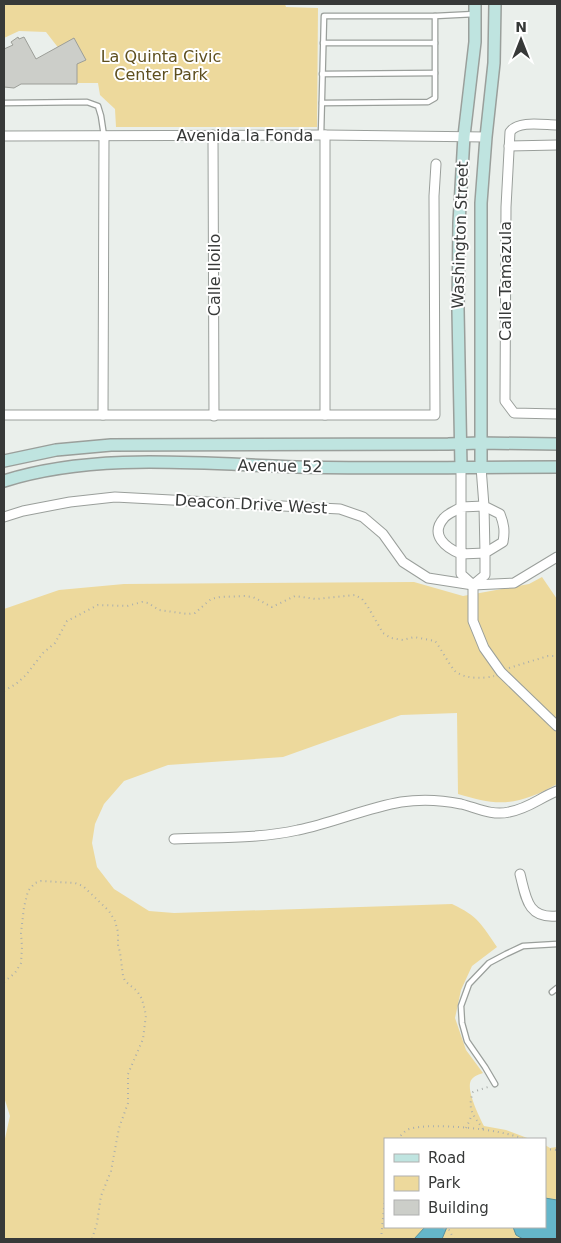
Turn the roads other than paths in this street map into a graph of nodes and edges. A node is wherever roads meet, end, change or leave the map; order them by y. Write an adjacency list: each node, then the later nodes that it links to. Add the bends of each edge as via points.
1 (495, 4): 16 (main road, Washington Street, via 494,63)
2 (475, 9): 3 (lane); 15 (main road, Washington Street, via 475,42)
3 (435, 16): 4 (lane, via 324,16); 5 (lane)
4 (323, 43): 5 (lane); 7 (lane)
5 (435, 43): 6 (lane)
6 (435, 73): 7 (lane); 9 (lane, via 435,98 428,102)
7 (322, 74): 9 (lane)
8 (4, 103): 14 (lane, via 86,102 98,106)
9 (322, 103): 12 (lane)
10 (557, 125): 18 (street, via 520,125 510,132)
11 (213, 135): 12 (street, Avenida la Fonda); 14 (street, Avenida la Fonda); 24 (street, Calle Iloilo)
12 (323, 135): 15 (street, Avenida la Fonda); 23 (street)
13 (4, 136): 14 (street, Avenida la Fonda)
14 (104, 136): 22 (street)
15 (464, 136): 16 (street, Avenida la Fonda); 26 (main road, Washington Street, via 458,300)
16 (486, 137): 25 (main road, Washington Street, via 481,203)
17 (557, 145): 18 (street)
18 (509, 146): 20 (street, Calle Tamazula, via 505,235 505,400 514,413)
19 (436, 164): 23 (street, via 435,415)
20 (557, 414)
21 (4, 415): 22 (street)
22 (103, 415): 24 (street)
23 (325, 415): 24 (street)
24 (214, 416)
25 (480, 442): 26 (main road, Avenue 52); 27 (main road, Avenue 52); 30 (main road, Washington Street)
26 (461, 444): 28 (main road, Avenue 52, via 110,446 56,450); 29 (main road, Washington Street)
27 (557, 444)
28 (4, 462)
29 (460, 467): 30 (main road, Avenue 52); 32 (main road, Avenue 52, via 104,464 57,469); 34 (street)
30 (481, 467): 31 (main road, Avenue 52); 33 (street)
31 (557, 467)
32 (4, 481)
33 (484, 506): 34 (street); 37 (street); 37 (street, via 500,514 505,534 503,542)
34 (461, 507): 36 (street); 36 (street, via 444,518 439,532 442,542)
35 (4, 517): 39 (street, Deacon Drive West, via 70,502 115,498 340,509 363,517 383,534 403,562 428,578)
36 (461, 554): 37 (street); 39 (street, via 460,574)
37 (485, 554): 39 (street, via 485,575)
38 (557, 557): 39 (street, Deacon Drive West, via 514,582)
39 (472, 585): 40 (street, via 472,621 484,648 500,672)
40 (557, 726)
41 (557, 791): 42 (street, via 530,806 507,813 484,812 462,804 432,800 401,802 295,831)
42 (174, 839)
43 (520, 874): 44 (street, via 527,902 535,912)
44 (557, 916)
45 (557, 944): 48 (lane, via 523,946 489,962 469,984 461,1006 462,1022 467,1041)
46 (557, 988): 47 (lane)
47 (552, 992)
48 (495, 1084)

